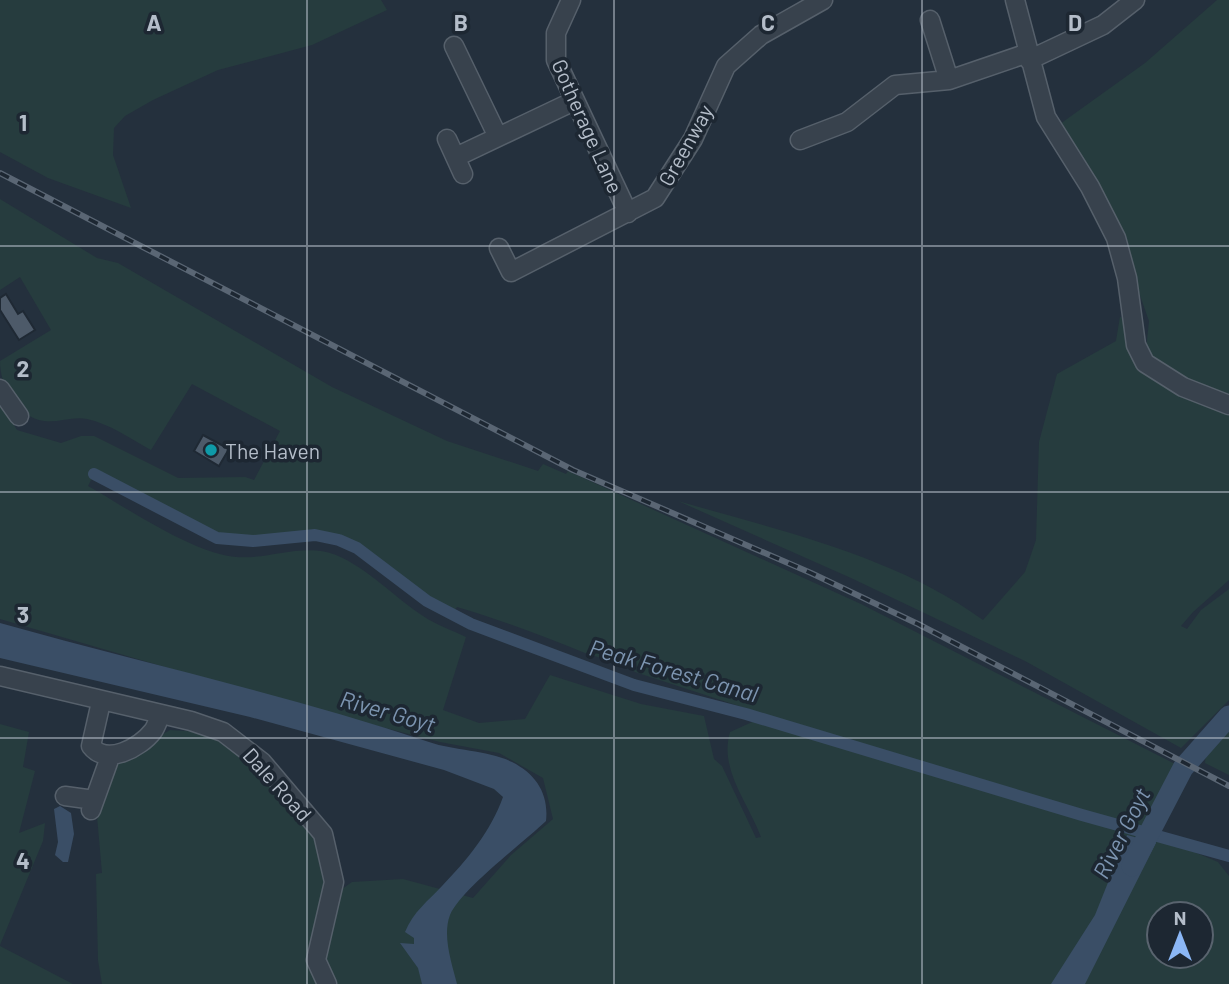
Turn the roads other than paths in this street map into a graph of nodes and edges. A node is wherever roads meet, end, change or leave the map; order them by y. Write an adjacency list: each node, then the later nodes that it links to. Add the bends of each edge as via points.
1 (571, 0): 9 (street, Gotherage Lane, via 554,48)
2 (823, 0): 15 (street, Greenway, via 761,35 726,66 693,139 655,198)
3 (1015, 0): 7 (street)
4 (1135, 0): 7 (street, via 1103,25)
5 (930, 20): 8 (street)
6 (454, 46): 10 (street)
7 (1029, 57): 8 (street); 18 (street, via 1046,117 1116,239 1127,278 1136,345 1145,363 1183,387)
8 (949, 80): 12 (street, via 895,85 847,122)
9 (574, 101): 10 (street); 15 (street, Gotherage Lane)
10 (498, 137): 13 (street)
11 (447, 139): 13 (street)
12 (800, 140)
13 (456, 157): 14 (street)
14 (463, 174)
15 (628, 213): 16 (street, Greenway, via 511,272)
16 (499, 248)
17 (0, 389): 19 (street)
18 (1229, 405)
19 (19, 416)
20 (0, 676): 21 (street, Dale Road)
21 (101, 702): 22 (street, Dale Road); 23 (street, via 91,747 96,754)
22 (160, 716): 23 (street, via 153,731); 25 (street, Dale Road, via 223,732 244,745 323,834 334,882 316,960)
23 (110, 757): 24 (street, via 92,805)
24 (65, 796)
25 (327, 984)

